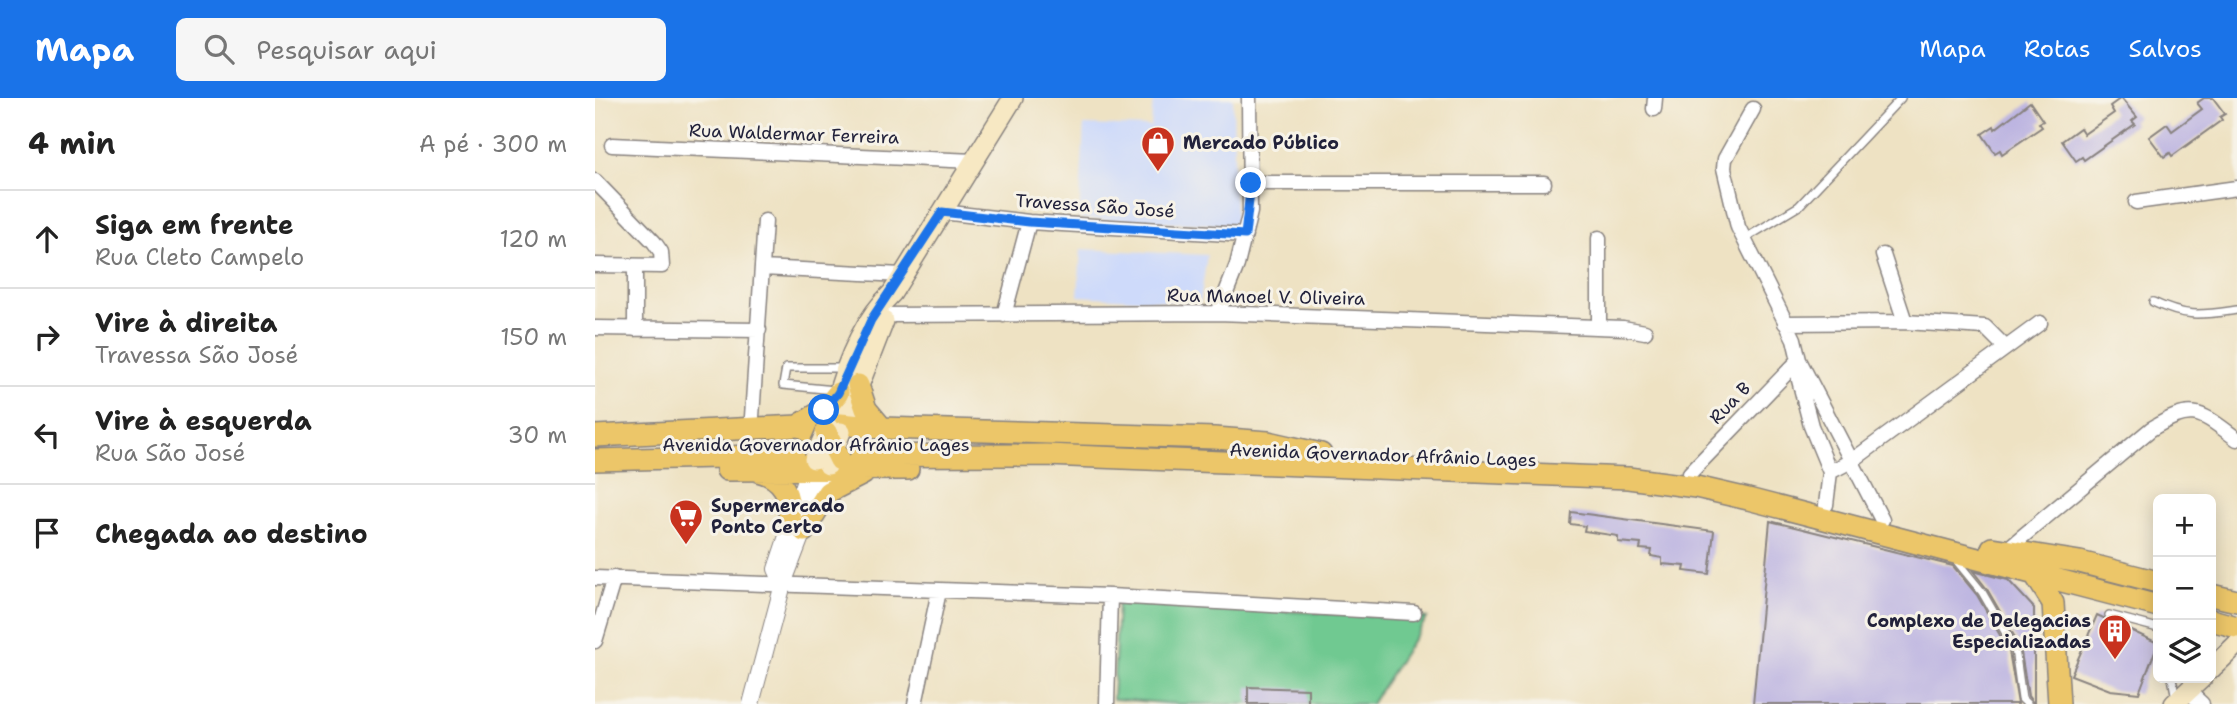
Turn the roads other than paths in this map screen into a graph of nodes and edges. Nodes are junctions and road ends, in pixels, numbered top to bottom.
1 (1013, 98) edge
2 (1249, 98) edge
3 (1901, 98) edge
4 (1753, 109) dead end
5 (612, 145) dead end
6 (974, 161) junction
7 (595, 181) edge
8 (1251, 183) junction
9 (1544, 183) dead end
10 (2237, 188) edge
11 (2136, 202) dead end
12 (942, 212) junction
13 (765, 221) dead end
14 (1029, 222) junction
15 (1245, 235) junction
16 (1599, 238) dead end
17 (1744, 239) junction
18 (1883, 255) dead end
19 (595, 265) edge
20 (635, 267) junction
21 (762, 268) junction
22 (902, 275) junction
23 (891, 293) junction
24 (2153, 302) dead end
25 (2237, 310) edge
26 (1218, 313) junction
27 (886, 315) junction
28 (1004, 316) junction
29 (1905, 322) junction
30 (1785, 323) junction
31 (2040, 323) dead end
32 (1598, 327) junction
33 (595, 328) edge
34 (635, 329) junction
35 (759, 330) junction
36 (1645, 332) dead end
37 (2005, 347) junction
38 (1800, 360) junction
39 (846, 384) junction
40 (752, 417) dead end
41 (882, 428) junction
42 (595, 436) edge
43 (2237, 439) edge
44 (595, 447) edge
45 (830, 449) junction
46 (595, 460) edge
47 (1853, 460) junction
48 (1318, 461) junction
49 (756, 471) junction
50 (1830, 472) junction
51 (1690, 473) junction
52 (595, 474) edge
53 (1826, 505) junction
54 (1882, 520) junction
55 (797, 527) junction
56 (1948, 550) junction
57 (2005, 551) junction
58 (2034, 573) junction
59 (2075, 577) junction
60 (595, 578) edge
61 (614, 578) junction
62 (2153, 581) edge
63 (783, 584) junction
64 (2153, 590) edge
65 (939, 591) junction
66 (1110, 596) junction
67 (2216, 596) edge
68 (2237, 601) edge
69 (2153, 604) edge
70 (2216, 605) edge
71 (2237, 610) edge
72 (1414, 613) dead end
73 (2109, 615) dead end
74 (2216, 621) edge
75 (2153, 627) edge
76 (2237, 627) edge
77 (595, 641) edge
78 (2233, 653) edge
79 (2216, 665) edge
80 (751, 704) edge
81 (915, 704) edge
82 (1107, 704) edge
83 (2027, 704) edge
84 (2059, 704) edge

1 - 6 main road
2 - 8 street
3 - 17 lane
4 - 17 street
5 - 6 street, Rua Waldermar Ferreira
6 - 12 main road
7 - 20 street
8 - 9 street
8 - 15 street
10 - 11 street
12 - 14 street, Travessa São José
12 - 22 main road
13 - 21 street
14 - 15 street, Travessa São José
14 - 28 street
15 - 26 street
16 - 32 street
17 - 30 street
18 - 29 street
19 - 20 street
20 - 34 street
21 - 22 street
21 - 35 street
22 - 23 main road
23 - 27 main road
23 - 39 main road
24 - 25 lane
26 - 28 street, Rua Manoel V. Oliveira
26 - 32 street, Rua Manoel V. Oliveira
27 - 28 street, Rua Manoel V. Oliveira
27 - 39 main road
29 - 30 street
29 - 37 street
30 - 38 street
31 - 37 street
32 - 36 street, Rua Manoel V. Oliveira
33 - 34 street
34 - 35 street
35 - 40 street
37 - 47 street
38 - 47 street
38 - 50 street
38 - 51 street, Rua B
39 - 39 lane
39 - 41 main road
39 - 45 main road
39 - 45 main road
41 - 45 main road
41 - 48 main road
42 - 45 main road
43 - 57 street
44 - 48 main road, Avenida Governador Afrânio Lages
45 - 48 main road
45 - 49 main road
45 - 55 street
45 - 55 main road
46 - 48 main road, Avenida Governador Afrânio Lages
47 - 50 street
47 - 54 street
48 - 51 main road, Avenida Governador Afrânio Lages
48 - 56 main road, Avenida Governador Afrânio Lages
49 - 52 main road
49 - 55 main road
50 - 53 street
51 - 53 main road, Avenida Governador Afrânio Lages
53 - 54 main road, Avenida Governador Afrânio Lages
54 - 57 main road, Avenida Governador Afrânio Lages
55 - 63 street
56 - 58 main road, Avenida Governador Afrânio Lages
56 - 83 lane
57 - 59 main road
57 - 62 main road, Avenida Governador Afrânio Lages
58 - 59 main road, Avenida Governador Afrânio Lages
58 - 84 main road
59 - 64 main road
59 - 69 main road
60 - 61 street
61 - 63 street
61 - 77 street
63 - 65 street
63 - 80 street
65 - 66 street
65 - 81 street
66 - 72 street
66 - 82 street
67 - 68 main road
70 - 71 main road
73 - 75 lane
74 - 76 main road
78 - 79 main road

